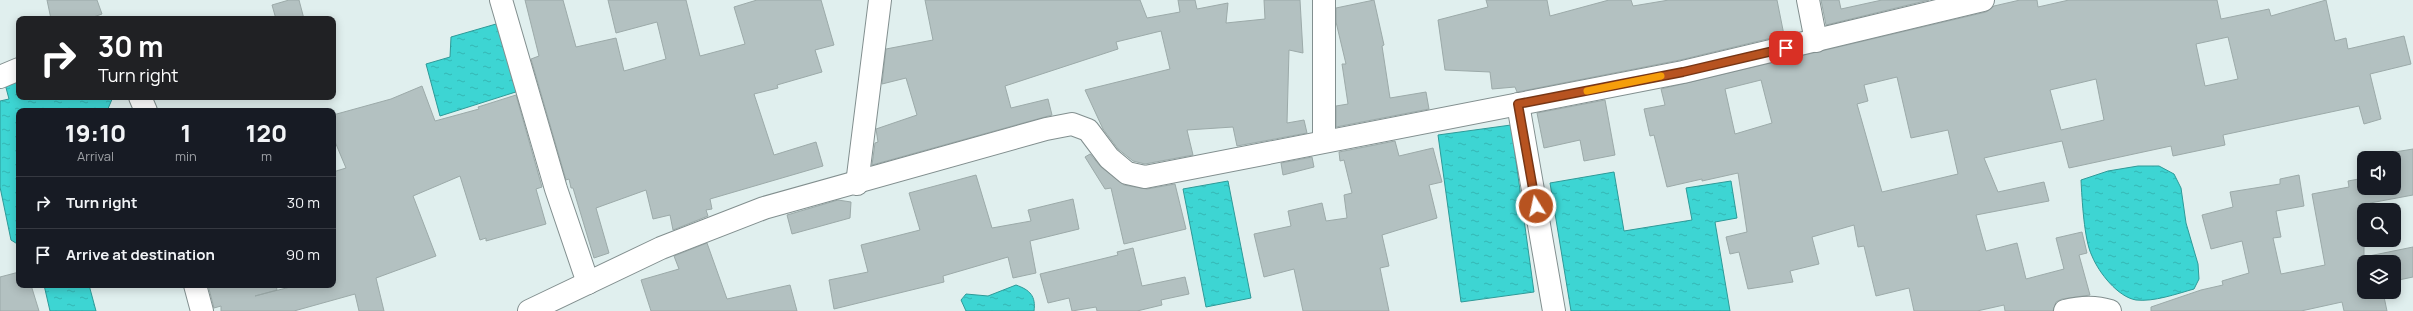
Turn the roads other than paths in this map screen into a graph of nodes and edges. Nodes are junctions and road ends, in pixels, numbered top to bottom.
1 (501, 0) edge
2 (880, 0) edge
3 (1324, 0) edge
4 (1808, 0) edge
5 (1983, 0) edge
6 (1816, 41) junction
7 (16, 70) edge
8 (0, 77) edge
9 (1518, 104) junction
10 (1324, 141) junction
11 (857, 184) junction
12 (588, 282) junction
13 (196, 288) edge
14 (202, 311) edge
15 (529, 311) edge
16 (1554, 311) edge
17 (2065, 311) edge
18 (2110, 311) edge

1 - 12 street
2 - 11 street
3 - 10 street
4 - 6 street
5 - 6 street
6 - 9 street
7 - 8 street
9 - 10 street
9 - 16 street
10 - 11 street
11 - 12 street
12 - 15 street
13 - 14 street
17 - 18 street

